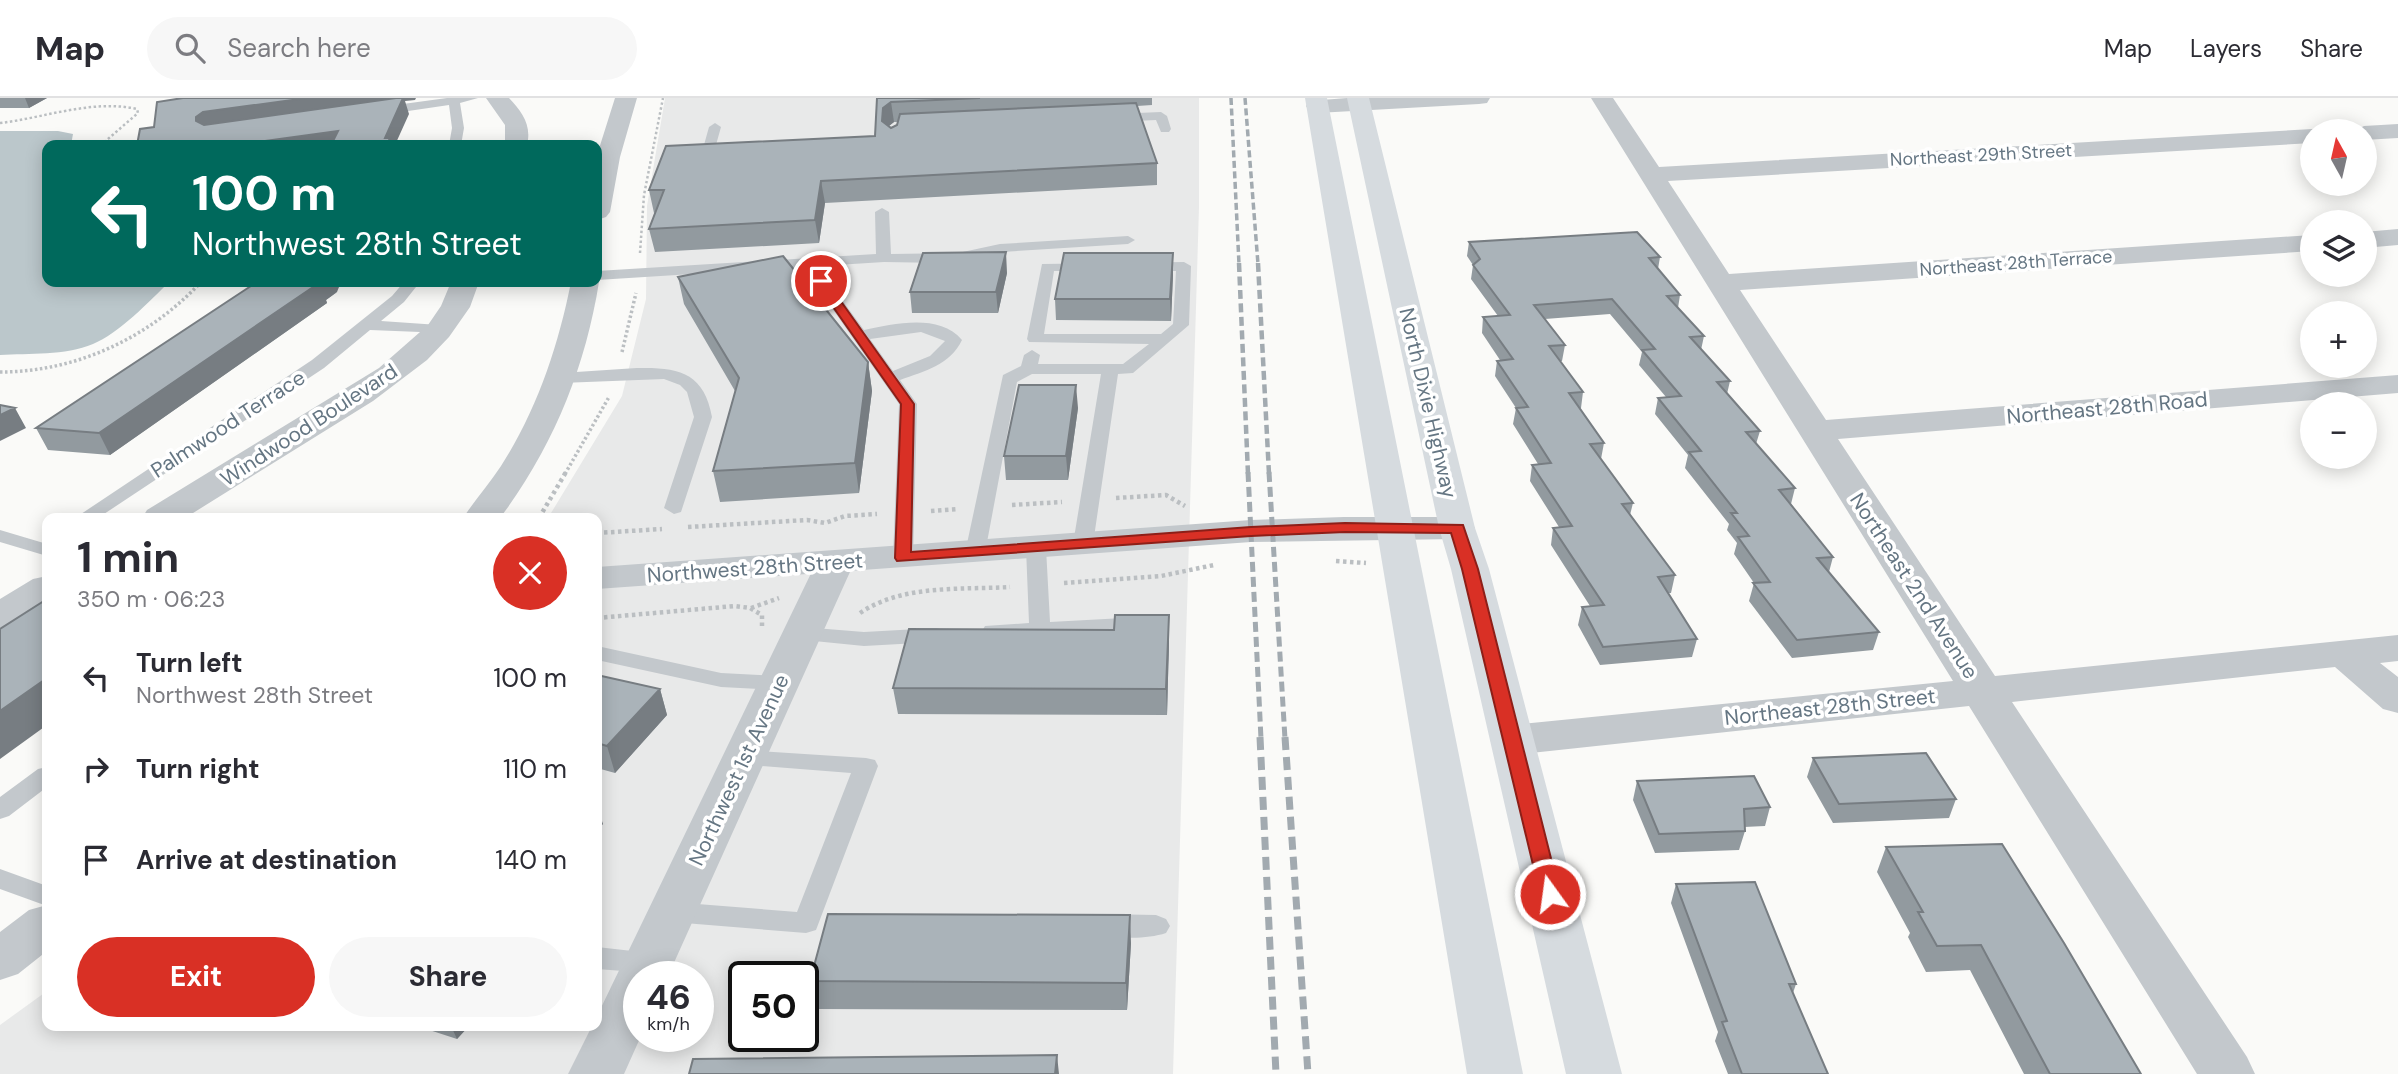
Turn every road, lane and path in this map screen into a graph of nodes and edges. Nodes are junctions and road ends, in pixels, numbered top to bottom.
1 (472, 98) edge
2 (497, 98) edge
3 (625, 98) edge
4 (663, 98) edge
5 (1479, 98) edge
6 (1602, 98) edge
7 (454, 101) junction
8 (1359, 101) edge
9 (1317, 102) edge
10 (373, 113) edge
11 (1094, 119) edge
12 (0, 123) edge
13 (715, 127) dead end
14 (1165, 129) dead end
15 (2398, 131) edge
16 (2377, 132) edge
17 (2300, 137) edge
18 (107, 140) edge
19 (457, 140) edge
20 (518, 140) edge
21 (708, 152) edge
22 (1651, 175) junction
23 (602, 187) edge
24 (882, 212) dead end
25 (2398, 237) edge
26 (2377, 239) edge
27 (1128, 240) dead end
28 (2300, 244) edge
29 (884, 258) junction
30 (639, 273) junction
31 (602, 276) edge
32 (821, 281) dead end
33 (1720, 283) junction
34 (197, 287) edge
35 (408, 287) edge
36 (463, 287) edge
37 (584, 287) edge
38 (368, 326) junction
39 (439, 330) junction
40 (859, 336) junction
41 (1164, 339) junction
42 (1035, 340) junction
43 (1029, 369) junction
44 (1110, 369) junction
45 (0, 372) edge
46 (615, 375) junction
47 (561, 378) junction
48 (889, 378) junction
49 (2398, 384) edge
50 (1816, 431) junction
51 (674, 508) dead end
52 (93, 513) edge
53 (168, 513) edge
54 (484, 513) edge
55 (542, 513) edge
56 (1396, 528) junction
57 (1457, 528) junction
58 (0, 536) edge
59 (1083, 544) junction
60 (42, 546) edge
61 (1036, 548) junction
62 (975, 552) junction
63 (903, 558) junction
64 (835, 563) junction
65 (602, 578) edge
66 (42, 590) edge
67 (750, 608) junction
68 (0, 616) edge
69 (791, 616) junction
70 (602, 618) edge
71 (1152, 623) edge
72 (1040, 629) junction
73 (759, 635) dead end
74 (2398, 648) edge
75 (2343, 653) junction
76 (602, 654) edge
77 (779, 683) junction
78 (1981, 691) junction
79 (2398, 699) edge
80 (1512, 740) junction
81 (744, 758) junction
82 (42, 779) edge
83 (0, 810) edge
84 (0, 879) edge
85 (42, 894) edge
86 (672, 912) junction
87 (806, 923) junction
88 (834, 923) edge
89 (1072, 925) edge
90 (1156, 926) dead end
91 (42, 928) edge
92 (0, 960) edge
93 (602, 960) edge
94 (649, 961) edge
95 (623, 967) edge
96 (623, 1017) edge
97 (596, 1074) edge
98 (1494, 1074) edge
99 (1594, 1074) edge
100 (2227, 1074) edge

1 - 7 lane
2 - 20 street
3 - 23 street
4 - 30 path
5 - 8 street
6 - 22 street, Northeast 2nd Avenue
7 - 10 lane
7 - 19 lane
8 - 9 street
8 - 57 main road, North Dixie Highway
9 - 56 main road
11 - 14 lane
12 - 18 path
13 - 21 lane
15 - 16 street
17 - 22 street, Northeast 29th Street
22 - 33 street, Northeast 2nd Avenue
24 - 29 lane
25 - 26 street
27 - 29 lane
28 - 33 street, Northeast 28th Terrace
29 - 30 lane
30 - 31 lane
30 - 46 path
32 - 40 lane
33 - 50 street, Northeast 2nd Avenue
34 - 45 path
35 - 38 lane, Palmwood Terrace
36 - 39 street, Windwood Boulevard
37 - 47 street
38 - 39 lane
38 - 52 lane, Palmwood Terrace
39 - 53 street, Windwood Boulevard
40 - 48 lane
40 - 48 lane
41 - 42 lane
41 - 42 lane
41 - 44 lane
42 - 43 lane
43 - 44 lane
43 - 62 lane
44 - 59 lane
46 - 47 lane
46 - 51 lane
46 - 55 path
47 - 54 street
48 - 63 lane
49 - 50 street, Northeast 28th Road
50 - 78 street, Northeast 2nd Avenue
56 - 57 street, Northwest 28th Street
56 - 59 street, Northwest 28th Street
56 - 98 main road
57 - 80 main road, North Dixie Highway
58 - 60 lane
59 - 61 street, Northwest 28th Street
61 - 62 street, Northwest 28th Street
61 - 72 lane
62 - 63 street, Northwest 28th Street
63 - 64 street, Northwest 28th Street
64 - 65 street, Northwest 28th Street
64 - 69 street, Northwest 1st Avenue
66 - 68 street
67 - 69 path
67 - 70 path
67 - 73 path
69 - 72 lane
69 - 77 street, Northwest 1st Avenue
71 - 72 lane
74 - 75 street, Northeast 28th Street
75 - 78 street, Northeast 28th Street
75 - 79 street
76 - 77 lane
77 - 81 street, Northwest 1st Avenue
78 - 80 street, Northeast 28th Street
78 - 100 street, Northeast 2nd Avenue
80 - 99 main road, North Dixie Highway
81 - 86 street, Northwest 1st Avenue
81 - 87 lane
82 - 83 lane
84 - 85 lane
86 - 87 lane
86 - 94 street, Northwest 1st Avenue
87 - 88 lane
89 - 90 lane
91 - 92 street
93 - 95 lane
96 - 97 street, Northwest 1st Avenue

